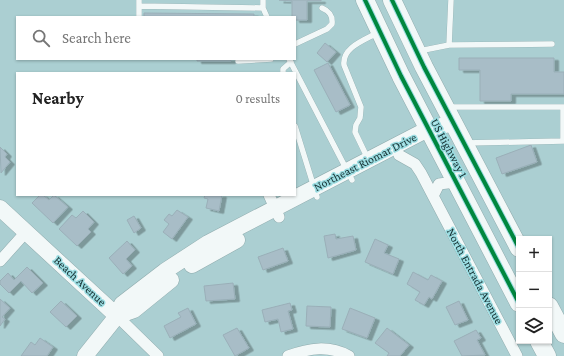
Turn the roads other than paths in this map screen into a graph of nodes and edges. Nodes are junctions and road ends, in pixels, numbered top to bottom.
1 (263, 0) edge
2 (365, 0) edge
3 (392, 0) edge
4 (451, 0) edge
5 (139, 3) edge
6 (263, 8) junction
7 (322, 8) dead end
8 (139, 16) edge
9 (267, 16) edge
10 (379, 32) junction
11 (296, 44) edge
12 (552, 44) dead end
13 (449, 45) junction
14 (417, 51) junction
15 (254, 60) edge
16 (238, 61) dead end
17 (290, 61) edge
18 (283, 72) edge
19 (296, 72) edge
20 (296, 73) edge
21 (450, 115) junction
22 (296, 129) edge
23 (430, 134) junction
24 (464, 143) junction
25 (399, 155) junction
26 (368, 159) junction
27 (349, 175) junction
28 (456, 182) junction
29 (315, 193) junction
30 (433, 196) junction
31 (275, 207) edge
32 (0, 208) edge
33 (26, 232) junction
34 (516, 242) edge
35 (0, 261) edge
36 (516, 297) edge
37 (550, 308) edge
38 (117, 316) junction
39 (564, 334) edge
40 (541, 344) edge
41 (86, 356) edge
42 (158, 356) edge
43 (288, 356) edge
44 (349, 356) edge
45 (517, 356) edge
46 (547, 356) edge

1 - 6 lane
2 - 10 main road, US Highway 1
3 - 14 main road, US Highway 1
4 - 13 lane
5 - 6 lane
5 - 8 lane
6 - 9 lane
7 - 11 lane
10 - 23 main road, US Highway 1
10 - 26 lane
12 - 13 lane
13 - 14 lane
14 - 21 main road, US Highway 1
15 - 16 lane
17 - 18 lane
17 - 19 lane
20 - 27 lane
21 - 23 street, Northeast Riomar Drive
21 - 24 main road, US Highway 1
21 - 24 lane
22 - 29 lane
23 - 25 street, Northeast Riomar Drive
23 - 26 street, Northeast Riomar Drive
23 - 28 main road, US Highway 1
24 - 34 main road, US Highway 1
25 - 27 street, Northeast Riomar Drive
25 - 30 street, North Entrada Avenue
26 - 27 street, Northeast Riomar Drive
27 - 29 street, Northeast Riomar Drive
28 - 30 street
28 - 36 main road, US Highway 1
29 - 31 street, Northeast Riomar Drive
30 - 45 street, North Entrada Avenue
31 - 38 street, Northeast Riomar Drive
32 - 33 street, Beach Avenue
33 - 35 street
33 - 38 street, Beach Avenue
37 - 39 main road
38 - 41 street, Northeast Riomar Drive
38 - 42 street, Beach Avenue
40 - 46 main road
43 - 44 street

